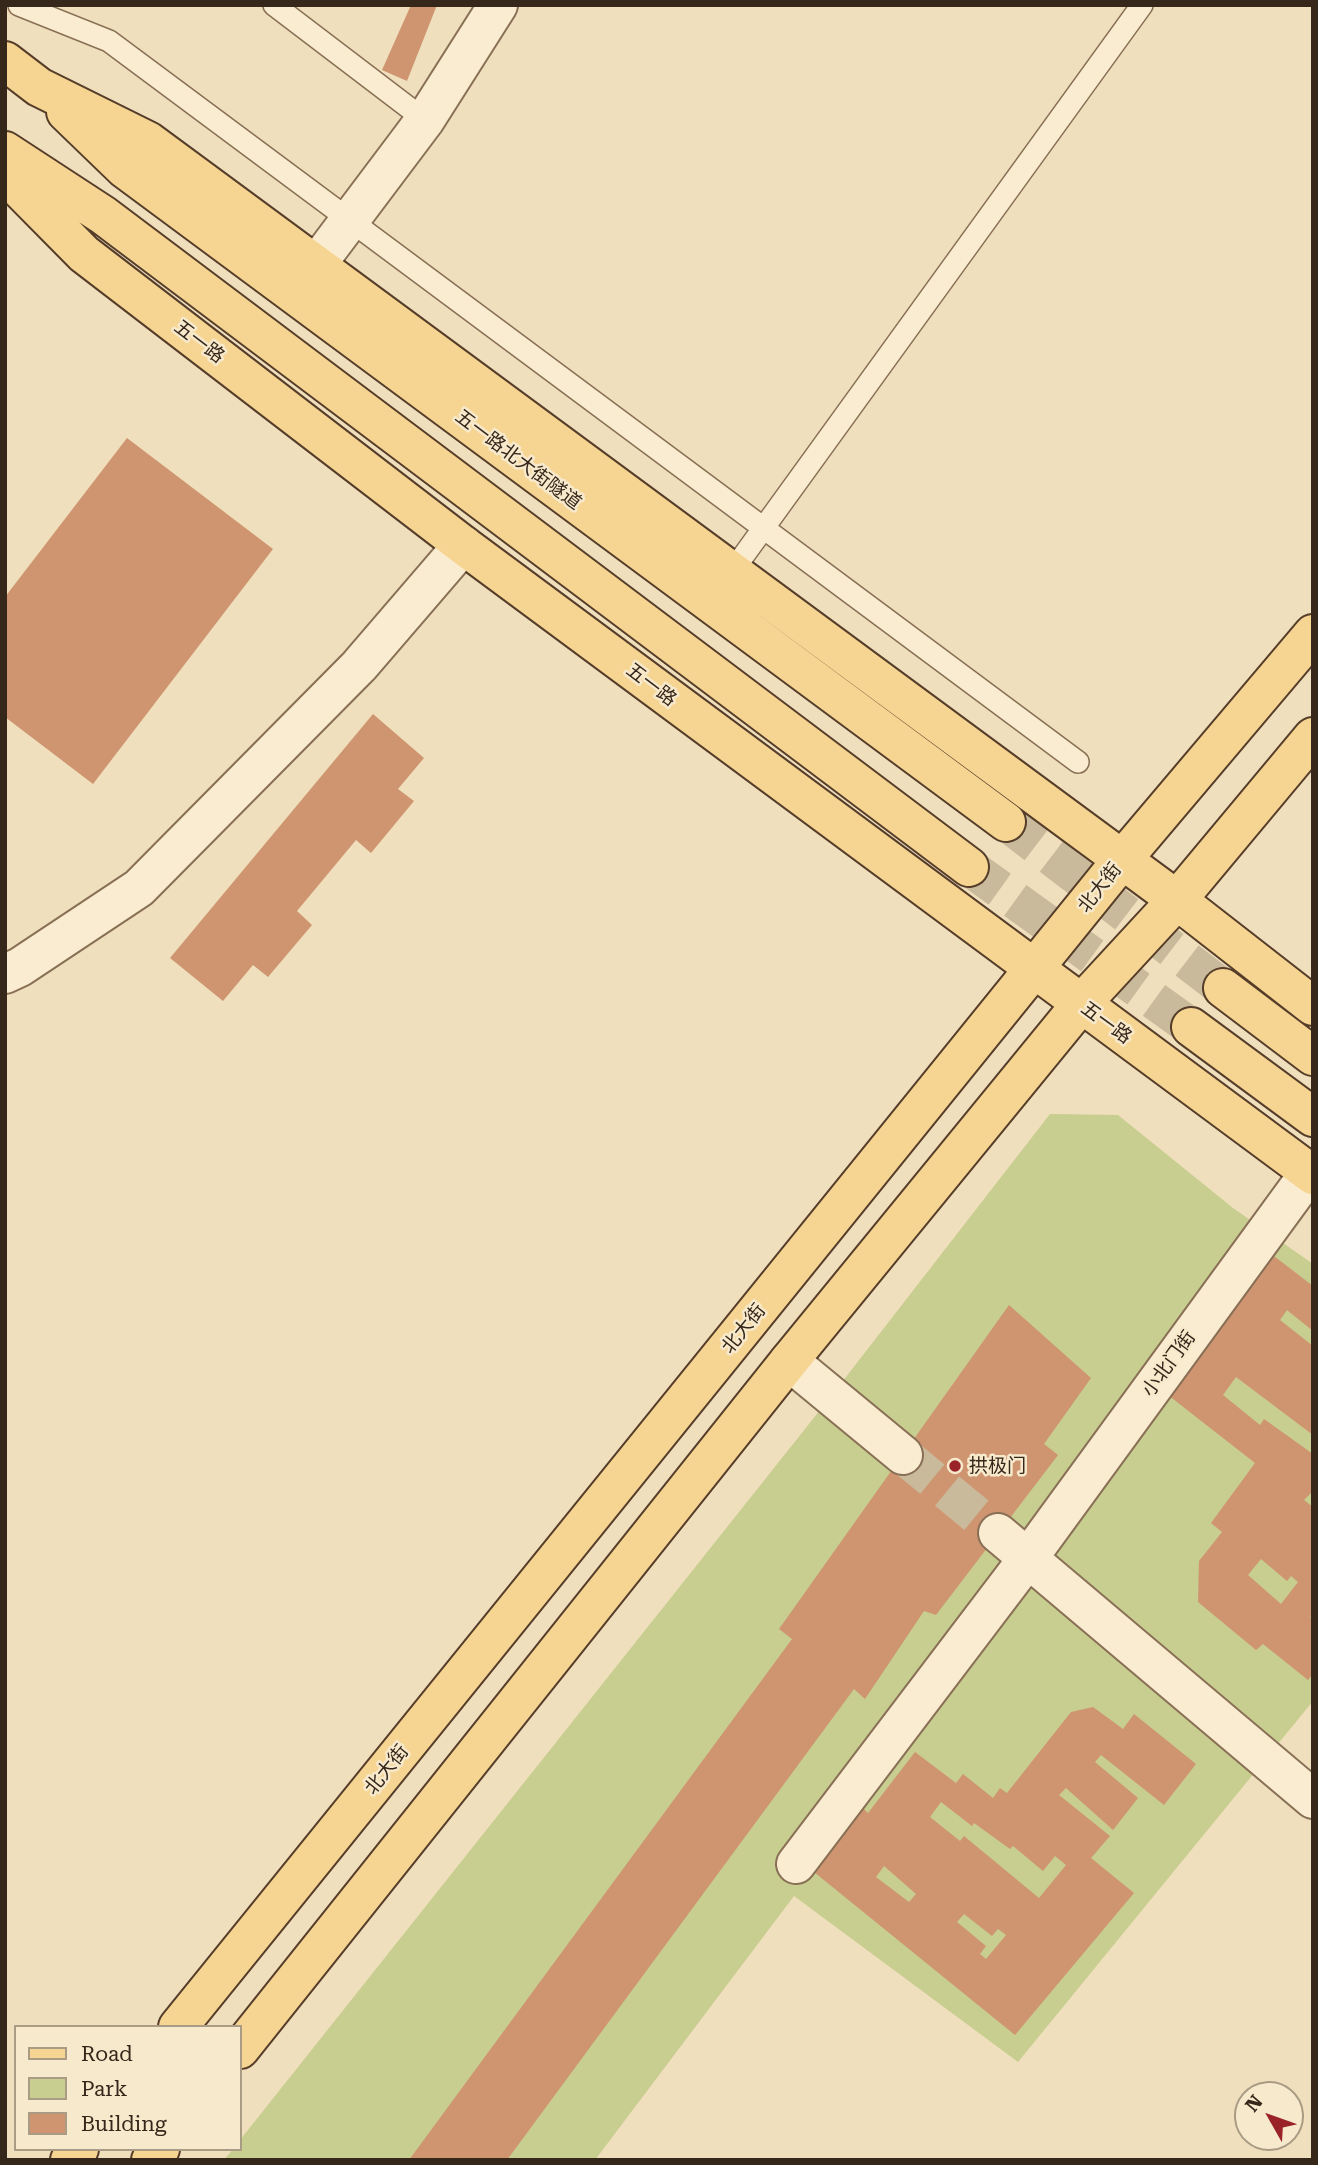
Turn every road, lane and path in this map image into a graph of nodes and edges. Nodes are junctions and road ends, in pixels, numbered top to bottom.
1 (19, 5) edge
2 (274, 5) edge
3 (498, 5) edge
4 (1142, 5) edge
5 (5, 61) edge
6 (39, 87) junction
7 (425, 120) junction
8 (5, 151) edge
9 (5, 174) edge
10 (350, 220) junction
11 (316, 265) junction
12 (764, 528) junction
13 (463, 545) junction
14 (731, 573) junction
15 (1313, 634) edge
16 (1313, 737) edge
17 (1078, 762) dead end
18 (1006, 822) tunnel mouth
19 (1121, 861) junction
20 (969, 867) tunnel mouth
21 (1177, 900) junction
22 (1034, 971) junction
23 (5, 974) edge
24 (1223, 988) tunnel mouth
25 (1082, 1004) junction
26 (1313, 1006) edge
27 (1191, 1027) tunnel mouth
28 (1313, 1056) edge
29 (1313, 1117) edge
30 (1311, 1173) edge
31 (789, 1362) junction
32 (902, 1455) tunnel mouth
33 (998, 1534) tunnel mouth
34 (1029, 1557) junction
35 (1313, 1799) edge
36 (796, 1864) dead end
37 (180, 2025) edge
38 (242, 2046) edge

1 - 10 lane
2 - 7 lane
3 - 7 street
4 - 12 lane
5 - 6 main road
6 - 11 main road
6 - 18 main road, 五一路北大街隧道
7 - 10 street
8 - 20 main road
9 - 13 main road, 五一路
10 - 11 street
10 - 12 lane
11 - 14 main road
12 - 14 lane
12 - 17 lane
13 - 22 main road, 五一路
13 - 23 street
14 - 19 main road
15 - 19 main road, 北大街
16 - 21 main road
19 - 21 main road
19 - 22 main road, 北大街
21 - 25 main road
21 - 26 main road
22 - 25 main road, 五一路
22 - 37 main road, 北大街
24 - 28 main road
25 - 30 main road, 五一路
25 - 31 main road
27 - 29 main road
30 - 34 street, 小北门街
31 - 32 street
31 - 38 main road
33 - 34 street
34 - 35 street
34 - 36 street, 小北门街

